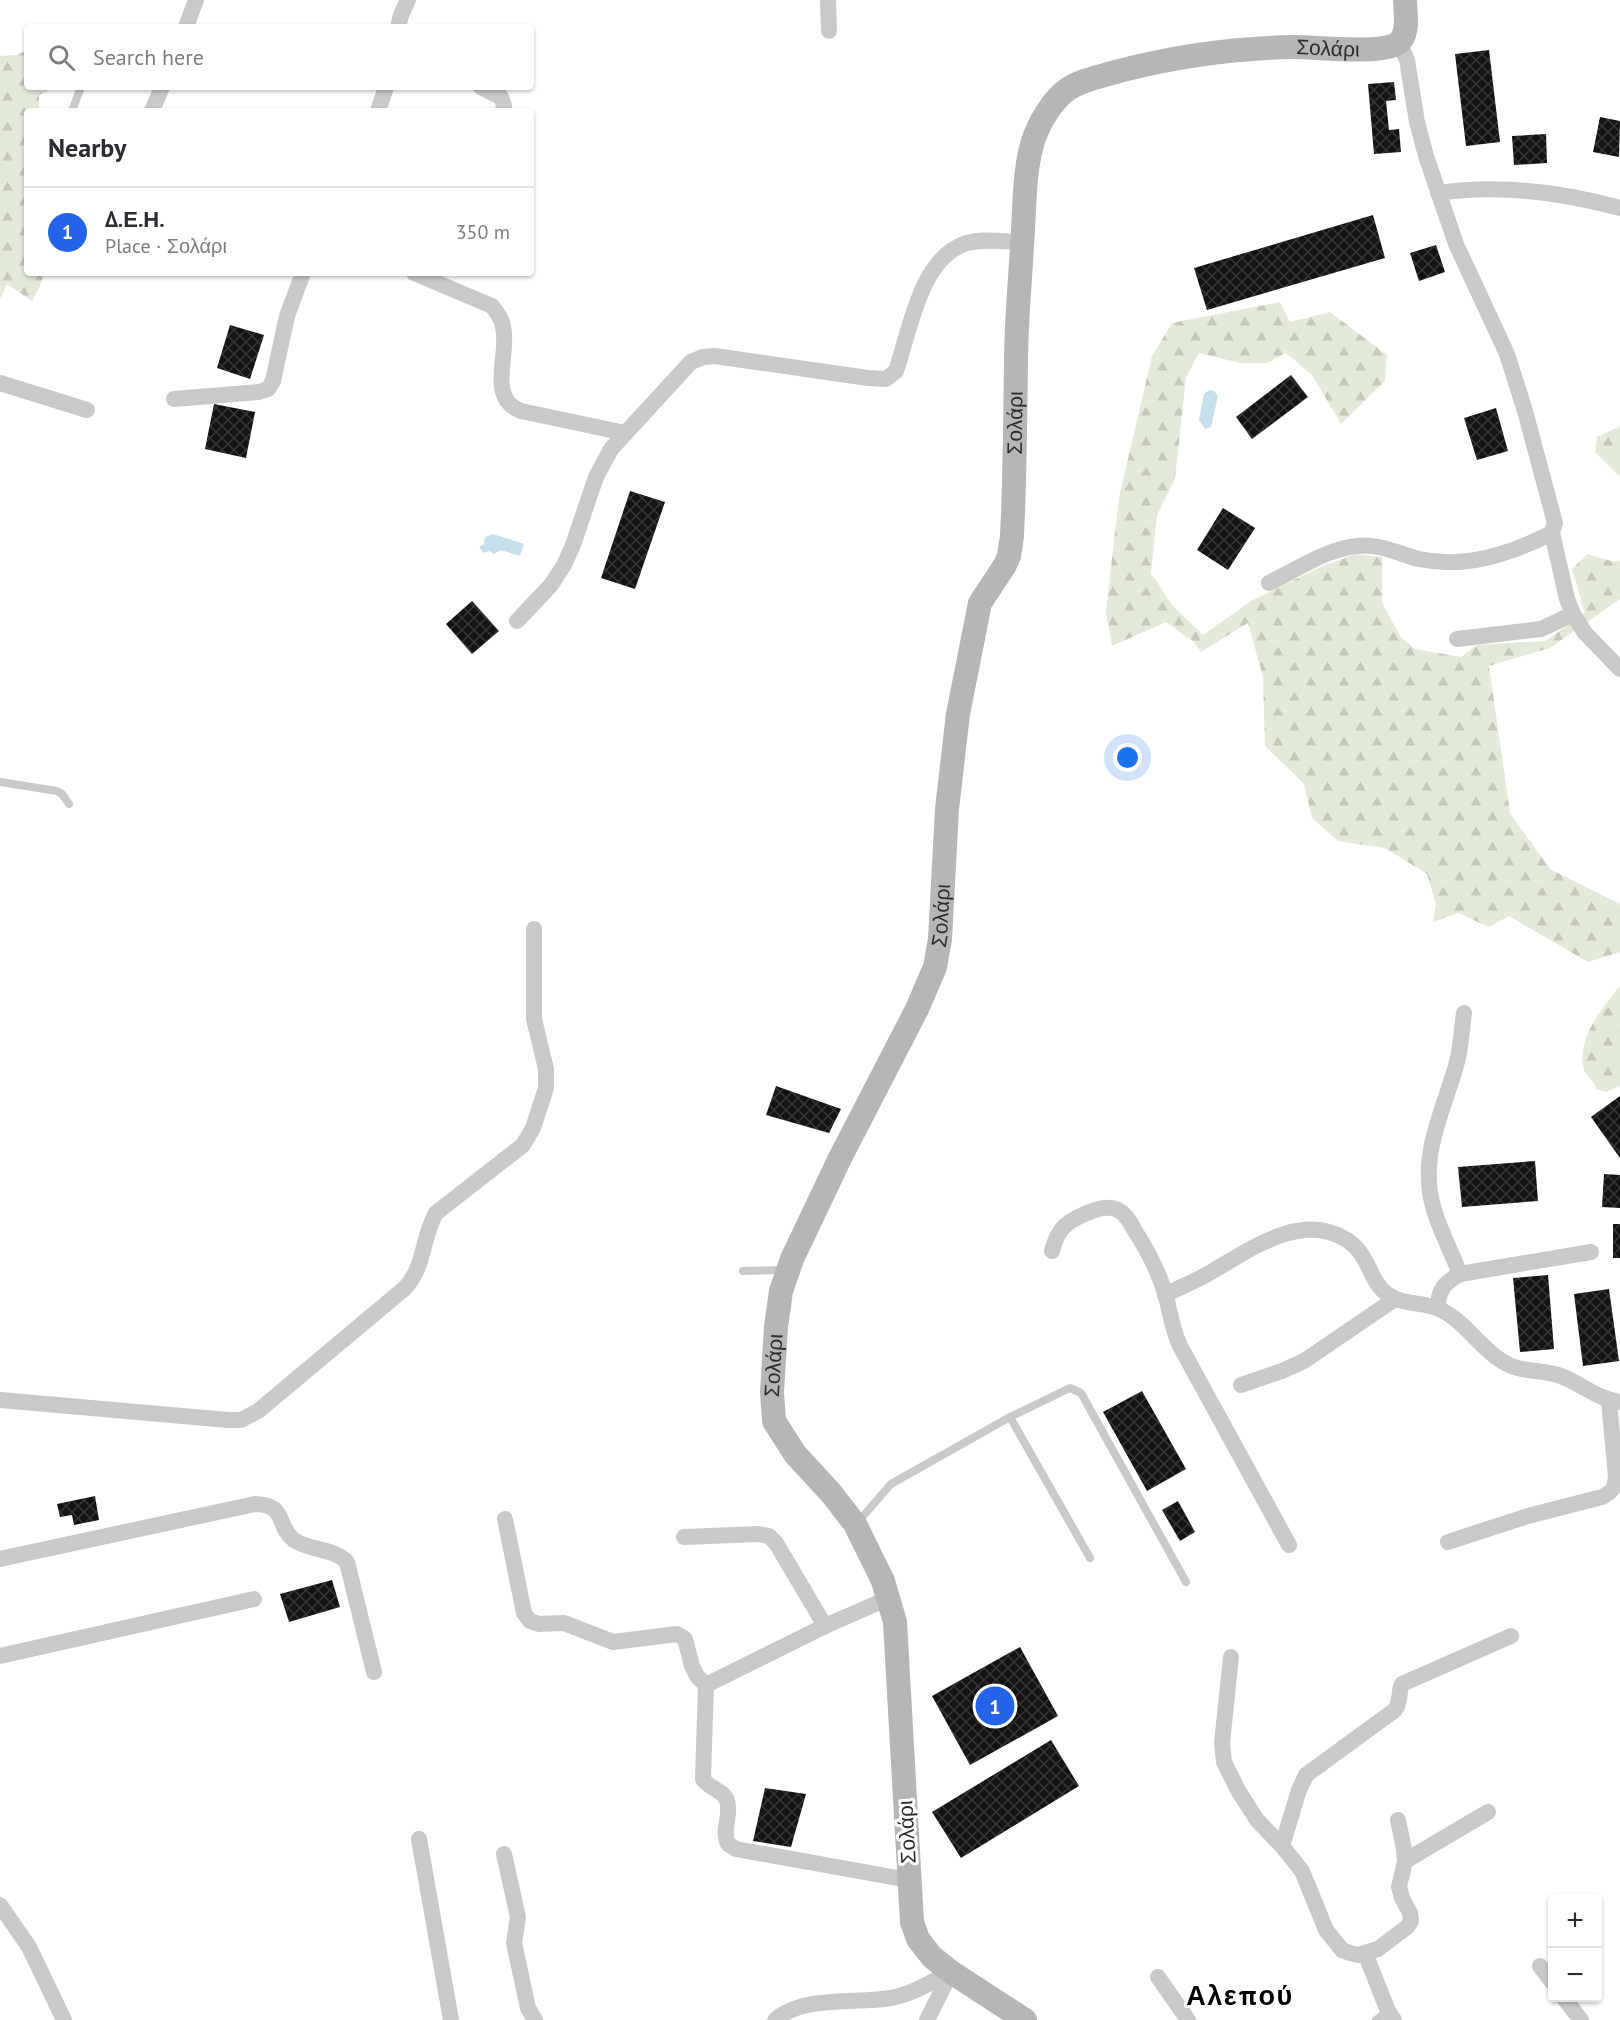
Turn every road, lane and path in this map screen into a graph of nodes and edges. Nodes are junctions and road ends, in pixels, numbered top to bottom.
1 (196, 0) edge
2 (408, 0) edge
3 (828, 0) edge
4 (1405, 0) edge
5 (187, 24) edge
6 (399, 24) edge
7 (829, 31) dead end
8 (1399, 42) junction
9 (80, 90) edge
10 (161, 90) edge
11 (385, 90) edge
12 (487, 90) edge
13 (73, 108) edge
14 (153, 108) edge
15 (379, 108) edge
16 (503, 108) edge
17 (1438, 194) junction
18 (1620, 207) edge
19 (1022, 242) junction
20 (302, 276) edge
21 (421, 276) edge
22 (0, 383) edge
23 (174, 399) dead end
24 (87, 410) dead end
25 (625, 433) junction
26 (1551, 533) junction
27 (1269, 583) dead end
28 (1573, 614) junction
29 (517, 621) dead end
30 (1457, 639) dead end
31 (1620, 669) edge
32 (0, 782) edge
33 (69, 804) dead end
34 (534, 929) dead end
35 (1464, 1013) dead end
36 (1052, 1251) dead end
37 (1591, 1252) dead end
38 (743, 1270) dead end
39 (787, 1270) junction
40 (1460, 1274) junction
41 (1165, 1295) junction
42 (1395, 1299) junction
43 (1438, 1308) junction
44 (1240, 1385) dead end
45 (0, 1400) edge
46 (1615, 1402) edge
47 (1010, 1417) junction
48 (505, 1519) dead end
49 (855, 1524) junction
50 (684, 1537) dead end
51 (1448, 1542) dead end
52 (1289, 1545) dead end
53 (1090, 1558) dead end
54 (0, 1559) edge
55 (1186, 1582) dead end
56 (889, 1598) junction
57 (254, 1599) dead end
58 (825, 1626) junction
59 (1510, 1636) dead end
60 (0, 1656) edge
61 (1231, 1657) dead end
62 (374, 1672) dead end
63 (706, 1685) junction
64 (1488, 1812) dead end
65 (1398, 1820) dead end
66 (419, 1839) dead end
67 (1282, 1846) junction
68 (504, 1854) dead end
69 (1405, 1861) junction
70 (909, 1880) junction
71 (0, 1905) edge
72 (1365, 1953) junction
73 (1540, 1966) dead end
74 (951, 1972) junction
75 (1158, 1977) dead end
76 (1548, 1977) edge
77 (1567, 2002) edge
78 (1386, 2017) edge
79 (64, 2020) edge
80 (451, 2020) edge
81 (535, 2020) edge
82 (775, 2020) edge
83 (927, 2020) edge
84 (1025, 2020) edge
85 (1188, 2020) edge
86 (1581, 2020) edge

1 - 5 street
2 - 6 street
3 - 7 street
4 - 8 street
8 - 17 street
8 - 19 street, Σολάρι
9 - 13 lane
10 - 14 street
11 - 15 street
12 - 16 street
17 - 18 street
17 - 26 street
19 - 25 street
19 - 39 street, Σολάρι
20 - 23 street
21 - 25 street
22 - 24 street
25 - 29 street
26 - 27 street
26 - 28 street
28 - 30 street
28 - 31 street
32 - 33 lane
34 - 45 street
35 - 40 street
36 - 41 street
37 - 40 street
38 - 39 lane
39 - 49 street, Σολάρι
40 - 43 street
41 - 42 street
41 - 52 street
42 - 43 street
42 - 44 street
43 - 46 street
46 - 51 street
47 - 49 lane
47 - 53 lane
47 - 55 lane
48 - 63 street
49 - 56 street, Σολάρι
50 - 58 street
54 - 62 street
56 - 58 street
56 - 70 street, Σολάρι
57 - 60 street
58 - 63 street
59 - 67 street
61 - 67 street
63 - 70 street
64 - 69 street
65 - 69 street
66 - 80 street
67 - 72 street
68 - 81 street
69 - 72 street
70 - 74 street, Σολάρι
71 - 79 street
72 - 78 street
73 - 76 street
74 - 82 street
74 - 83 street
74 - 84 street, Σολάρι
75 - 85 street
77 - 86 street

